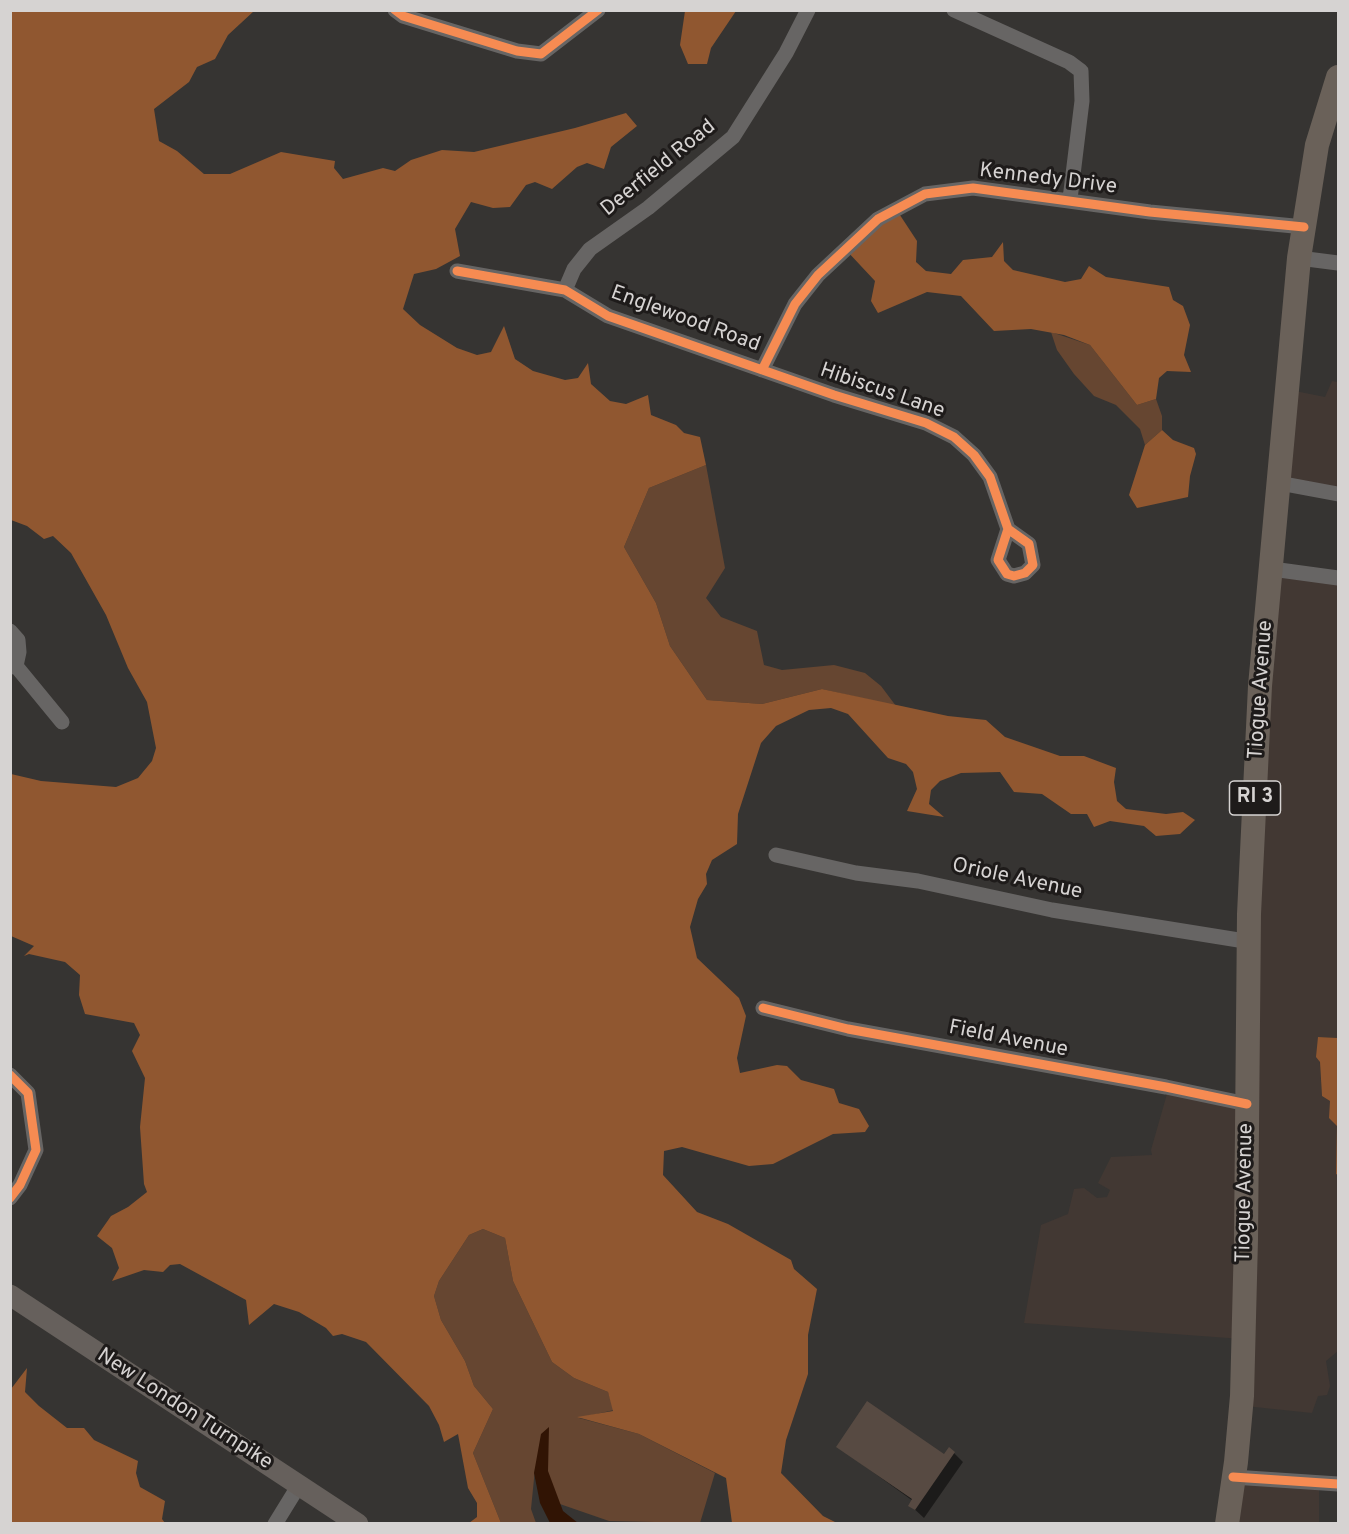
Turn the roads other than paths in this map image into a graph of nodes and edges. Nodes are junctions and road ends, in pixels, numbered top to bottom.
1 (395, 10) edge
2 (598, 10) edge
3 (808, 10) edge
4 (954, 10) edge
5 (1338, 77) edge
6 (1070, 199) junction
7 (1304, 227) junction
8 (1299, 258) junction
9 (1338, 263) edge
10 (457, 271) dead end
11 (565, 290) junction
12 (762, 370) junction
13 (1280, 483) junction
14 (1338, 494) edge
15 (1008, 529) dead end
16 (1272, 570) junction
17 (1338, 578) edge
18 (10, 631) edge
19 (14, 666) edge
20 (62, 722) dead end
21 (776, 855) dead end
22 (1251, 942) junction
23 (763, 1008) dead end
24 (10, 1075) edge
25 (1247, 1104) junction
26 (10, 1198) edge
27 (10, 1295) edge
28 (1233, 1477) junction
29 (1338, 1484) edge
30 (299, 1485) junction
31 (275, 1524) edge
32 (358, 1524) edge
33 (1227, 1524) edge

1 - 2 street
3 - 11 street, Deerfield Road
4 - 6 street
5 - 7 main road, Tiogue Avenue / RI 3
6 - 7 street, Kennedy Drive
6 - 12 street, Kennedy Drive
7 - 8 main road, Tiogue Avenue / RI 3
8 - 9 street
8 - 13 main road, Tiogue Avenue / RI 3
10 - 11 street, Englewood Road
11 - 12 street, Englewood Road
12 - 15 street, Hibiscus Lane
13 - 14 street
13 - 16 main road, Tiogue Avenue / RI 3
16 - 17 street
16 - 22 main road, Tiogue Avenue / RI 3
18 - 19 street
19 - 20 street
21 - 22 street, Oriole Avenue
22 - 25 main road, Tiogue Avenue / RI 3
23 - 25 street, Field Avenue
24 - 26 street
25 - 28 main road, Tiogue Avenue / RI 3
27 - 30 main road, New London Turnpike
28 - 29 street
28 - 33 main road, Tiogue Avenue / RI 3
30 - 31 street
30 - 32 main road, New London Turnpike

